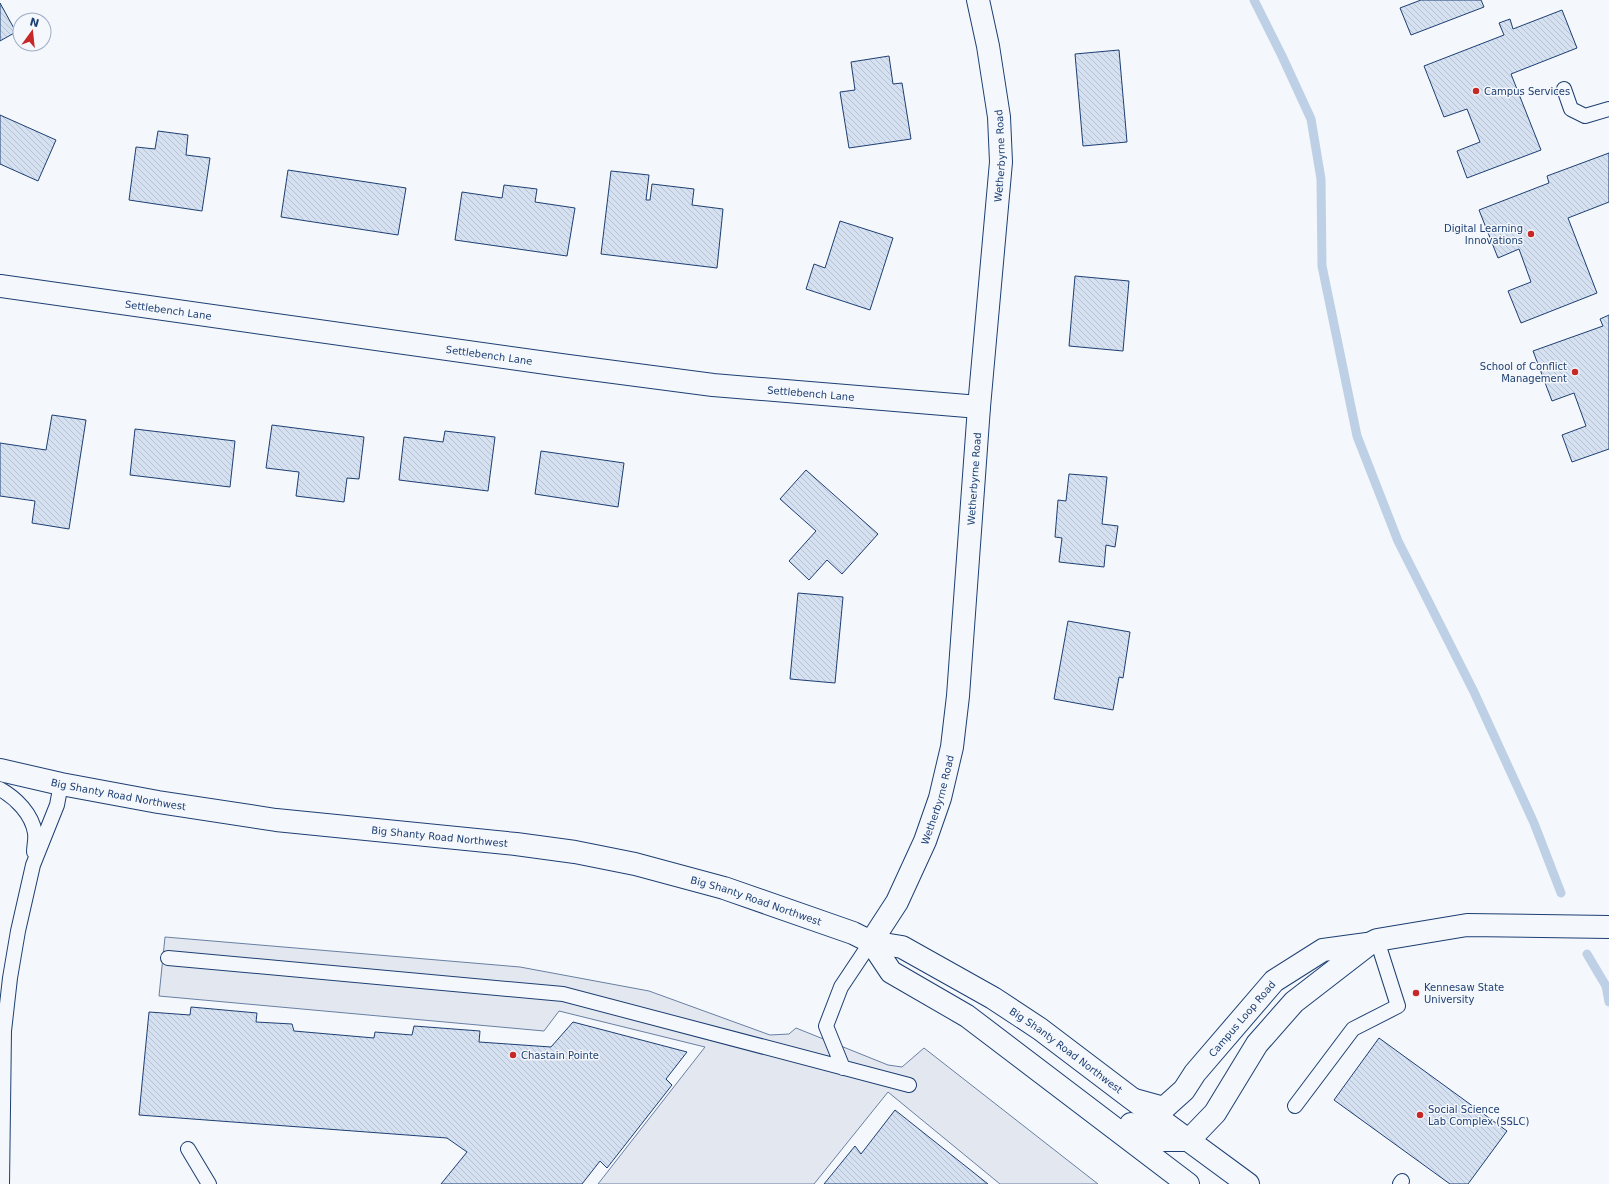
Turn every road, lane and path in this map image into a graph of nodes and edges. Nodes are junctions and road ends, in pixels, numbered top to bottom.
1 (978, 0) edge
2 (1564, 89) dead end
3 (1609, 109) edge
4 (0, 286) edge
5 (979, 407) junction
6 (0, 770) edge
7 (61, 784) junction
8 (0, 789) edge
9 (33, 865) junction
10 (1609, 927) edge
11 (871, 942) junction
12 (1373, 942) junction
13 (168, 958) dead end
14 (1000, 1042) junction
15 (843, 1068) junction
16 (909, 1085) dead end
17 (1131, 1098) junction
18 (1295, 1106) dead end
19 (1189, 1140) junction
20 (188, 1149) dead end
21 (2, 1184) edge
22 (209, 1184) edge
23 (1188, 1184) edge
24 (1248, 1184) edge

1 - 5 street, Wetherbyrne Road
2 - 3 lane
4 - 5 street, Settlebench Lane
5 - 11 street, Wetherbyrne Road
6 - 7 street, Big Shanty Road Northwest
7 - 9 lane
7 - 11 street, Big Shanty Road Northwest
8 - 9 lane
9 - 21 lane
10 - 12 street, Campus Loop Road
11 - 14 street, Big Shanty Road Northwest
11 - 15 lane
11 - 17 street, Big Shanty Road Northwest
12 - 17 street, Campus Loop Road
12 - 18 lane
12 - 19 street, Campus Loop Road
13 - 15 lane
14 - 19 street
14 - 23 street, Big Shanty Road Northwest
15 - 16 lane
17 - 19 street, Big Shanty Road Northwest
19 - 24 street, Big Shanty Road Northwest
20 - 22 lane

